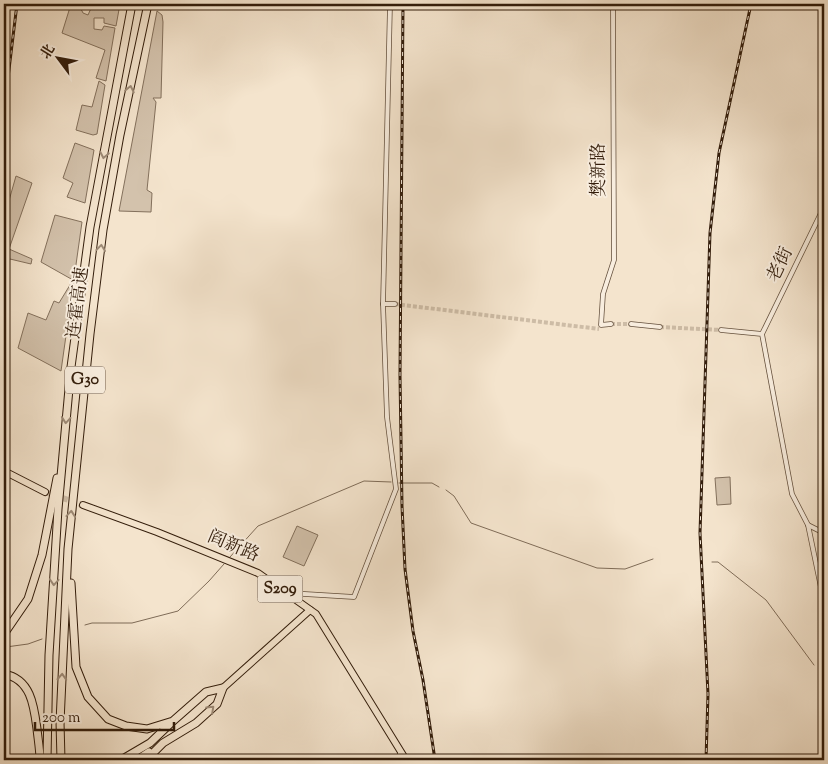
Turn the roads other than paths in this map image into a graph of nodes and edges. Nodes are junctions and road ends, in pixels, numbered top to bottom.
1 (132, 4) edge
2 (148, 4) edge
3 (390, 4) edge
4 (613, 4) edge
5 (823, 211) edge
6 (383, 304) junction
7 (395, 304) tunnel mouth
8 (601, 324) junction
9 (611, 324) tunnel mouth
10 (631, 324) tunnel mouth
11 (660, 327) tunnel mouth
12 (598, 330) dead end
13 (721, 330) tunnel mouth
14 (762, 334) junction
15 (64, 444) junction
16 (4, 471) edge
17 (45, 492) tunnel mouth
18 (83, 505) tunnel mouth
19 (808, 525) junction
20 (824, 533) edge
21 (68, 549) junction
22 (286, 592) junction
23 (824, 602) edge
24 (310, 610) junction
25 (4, 634) edge
26 (4, 674) edge
27 (223, 688) junction
28 (173, 721) junction
29 (163, 743) junction
30 (401, 752) junction
31 (44, 759) edge
32 (61, 760) edge
33 (121, 760) edge
34 (137, 760) edge
35 (146, 760) edge
36 (397, 760) edge
37 (406, 760) edge

1 -> 15 highway, 连霍高速 / G30
21 -> 2 highway, 连霍高速 / G30
3 - 6 street
4 - 8 street, 樊新路
5 - 14 street, 老街
6 - 7 street
6 - 22 street
8 - 9 street
8 - 12 street
10 - 11 street
13 - 14 street
14 - 19 street
15 - 25 highway
15 -> 31 highway, 连霍高速 / G30
16 - 17 main road
18 - 22 main road, 阎新路 / S209
19 - 20 street
19 - 23 street
21 - 28 highway
32 -> 21 highway, 连霍高速 / G30
22 - 24 main road, 阎新路 / S209
24 - 27 main road
24 - 30 main road, 阎新路 / S209
26 - 31 highway
27 - 28 highway
29 -> 27 highway
28 - 33 highway
29 - 34 highway
29 - 35 highway
30 - 36 street
30 - 37 main road, 阎新路 / S209

